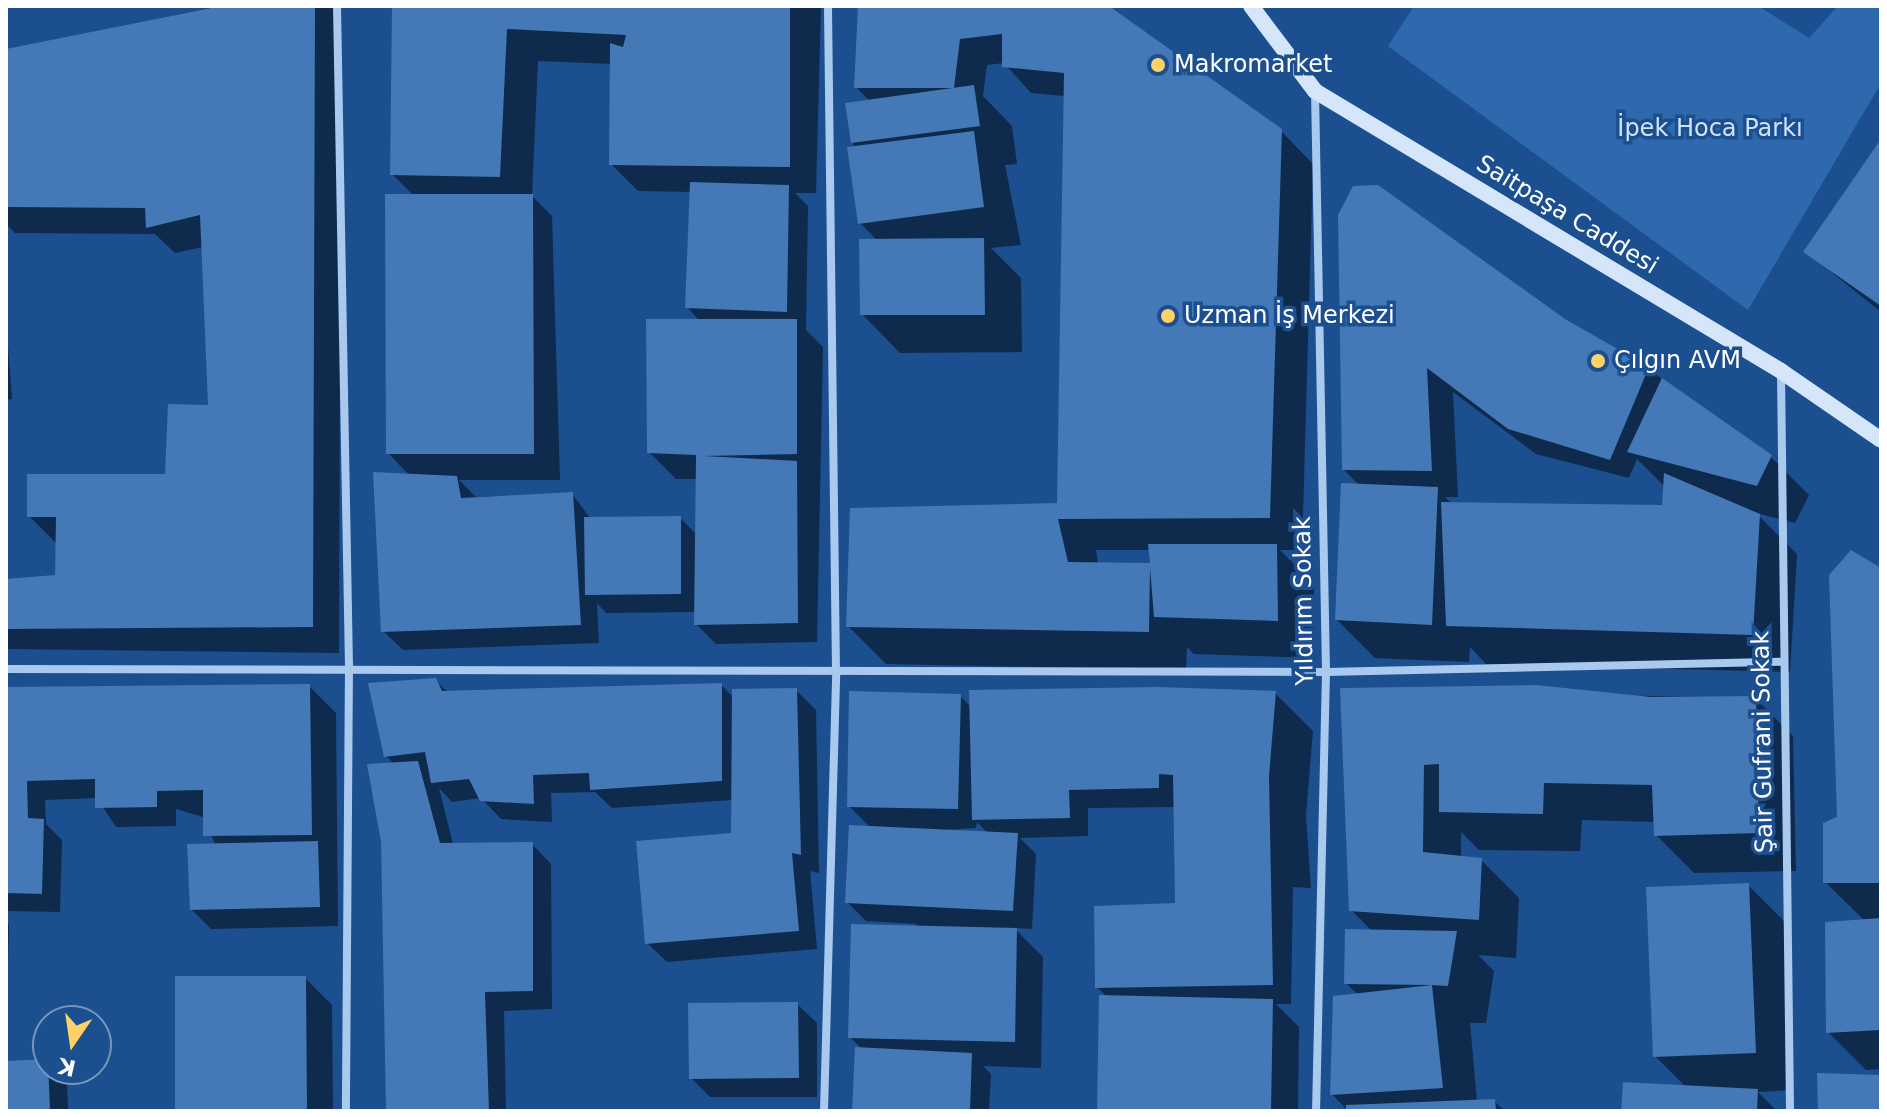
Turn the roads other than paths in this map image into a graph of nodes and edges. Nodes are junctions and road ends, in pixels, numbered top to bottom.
1 (337, 6) edge
2 (828, 6) edge
3 (1251, 6) edge
4 (1315, 91) junction
5 (1781, 371) junction
6 (1881, 440) edge
7 (1780, 662) junction
8 (349, 665) junction
9 (6, 669) edge
10 (836, 672) junction
11 (1326, 672) junction
12 (346, 1111) edge
13 (824, 1111) edge
14 (1316, 1111) edge
15 (1790, 1111) edge

1 - 8 street
2 - 10 street
3 - 4 main road, Saitpaşa Caddesi
4 - 5 main road, Saitpaşa Caddesi
4 - 11 street, Yıldırım Sokak
5 - 6 main road, Saitpaşa Caddesi
5 - 7 street, Şair Gufrani Sokak
7 - 11 street
7 - 15 street, Şair Gufrani Sokak
8 - 9 street
8 - 10 street
8 - 12 street
10 - 11 street
10 - 13 street
11 - 14 street, Yıldırım Sokak

